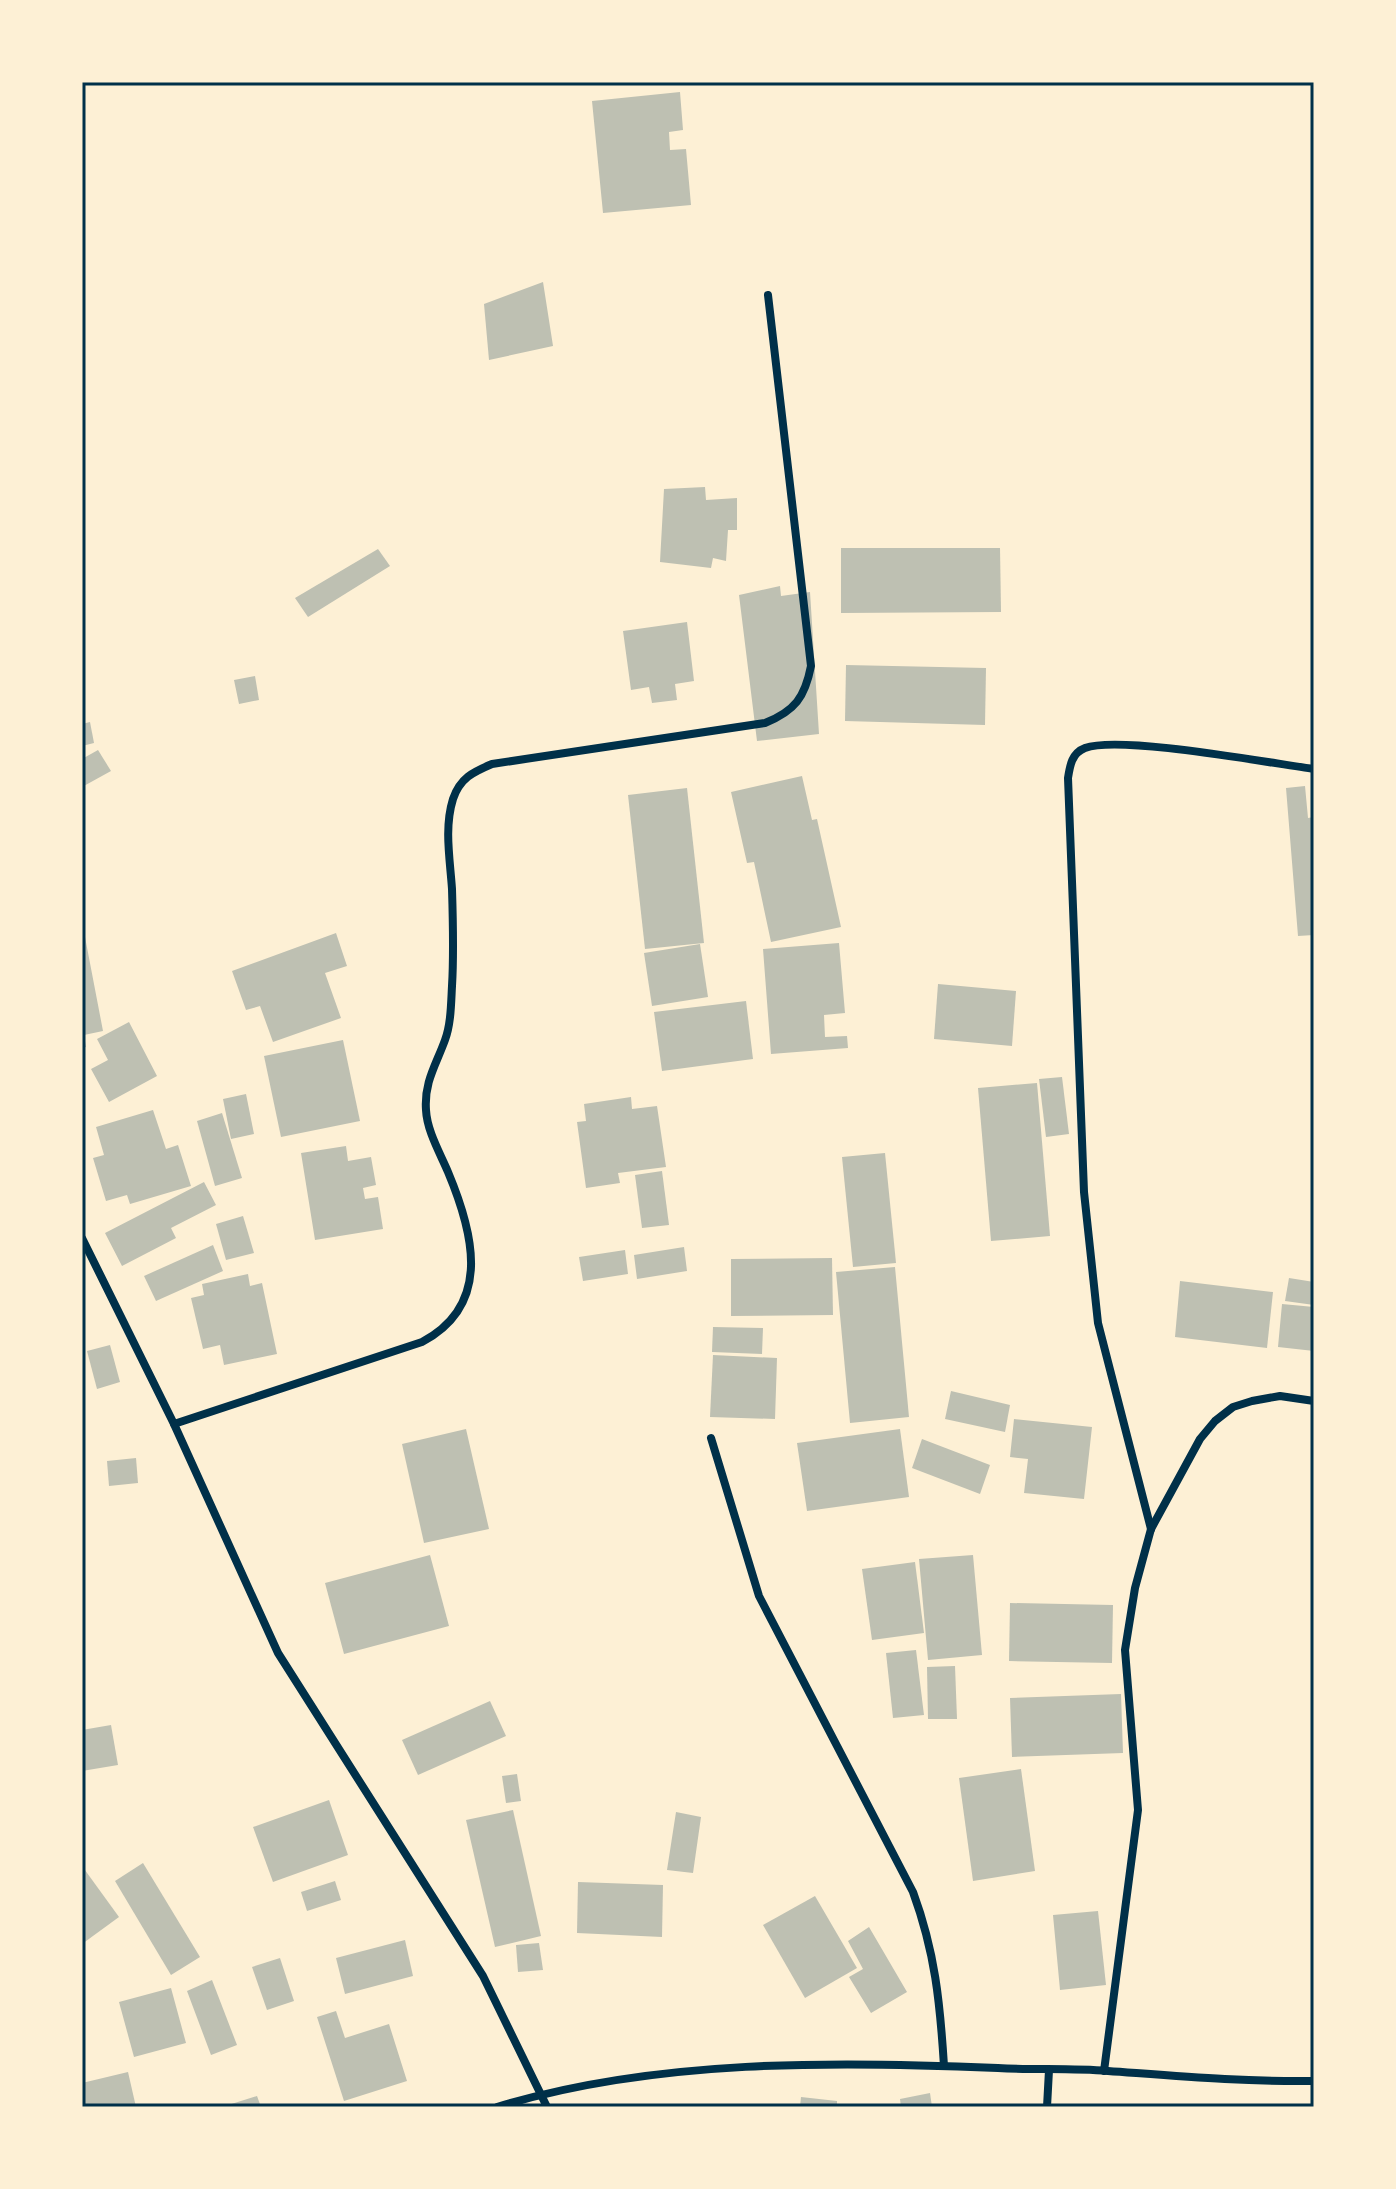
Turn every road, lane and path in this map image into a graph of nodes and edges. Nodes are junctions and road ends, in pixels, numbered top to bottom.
1 (768, 295) dead end
2 (1314, 769) edge
3 (82, 1238) edge
4 (1314, 1401) edge
5 (174, 1424) junction
6 (711, 1438) dead end
7 (1151, 1529) junction
8 (944, 2066) junction
9 (1049, 2070) junction
10 (1104, 2071) junction
11 (1314, 2081) edge
12 (540, 2094) junction
13 (497, 2107) edge
14 (547, 2107) edge
15 (1047, 2107) edge

1 - 5 street
2 - 7 street
3 - 5 street
4 - 7 street
5 - 12 street
6 - 8 street
7 - 10 street
8 - 9 street
8 - 12 street
9 - 10 street
9 - 15 street
10 - 11 street
12 - 13 street
12 - 14 street

